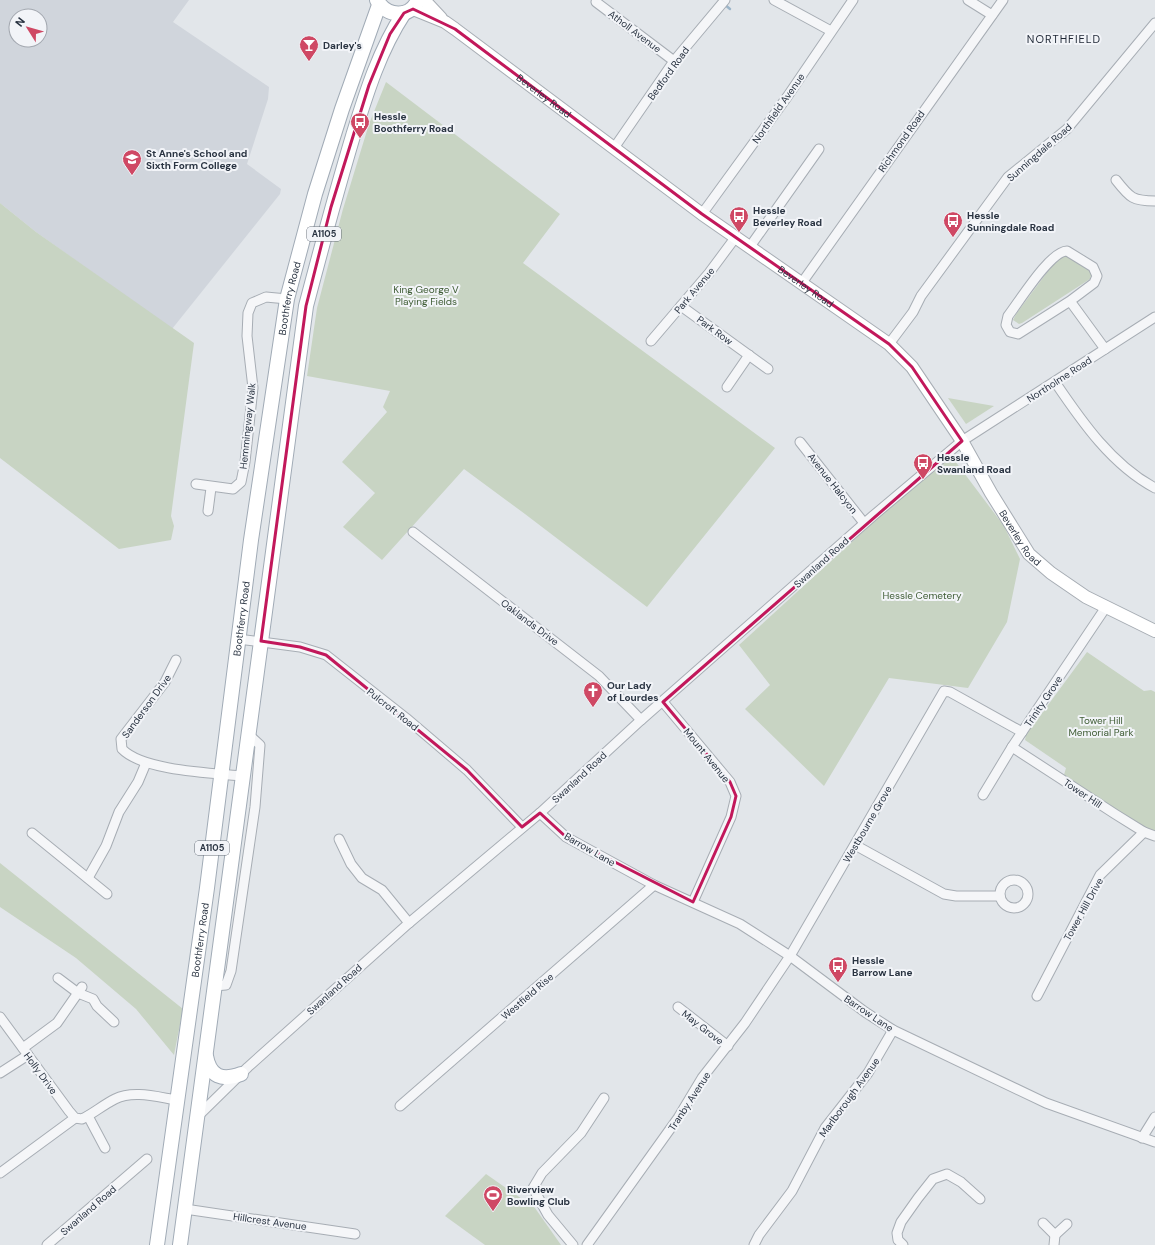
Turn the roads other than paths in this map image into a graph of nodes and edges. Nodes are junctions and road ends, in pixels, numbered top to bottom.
1 (424, 0) edge
2 (725, 0) edge
3 (774, 0) edge
4 (853, 0) edge
5 (968, 0) edge
6 (1003, 0) edge
7 (378, 2) edge
8 (596, 2) dead end
9 (412, 7) edge
10 (992, 15) junction
11 (445, 22) junction
12 (1155, 23) edge
13 (831, 31) junction
14 (674, 61) junction
15 (614, 148) junction
16 (819, 149) dead end
17 (1116, 180) dead end
18 (1155, 200) edge
19 (702, 214) junction
20 (735, 238) junction
21 (749, 248) junction
22 (801, 284) junction
23 (287, 299) junction
24 (1070, 301) junction
25 (681, 306) junction
26 (1155, 317) edge
27 (651, 341) dead end
28 (889, 344) junction
29 (1105, 349) junction
30 (749, 355) junction
31 (768, 369) dead end
32 (1055, 382) junction
33 (727, 387) dead end
34 (962, 441) junction
35 (800, 442) dead end
36 (196, 484) dead end
37 (211, 488) junction
38 (1155, 488) edge
39 (208, 511) dead end
40 (864, 523) junction
41 (413, 532) dead end
42 (1106, 607) junction
43 (1155, 630) edge
44 (238, 639) junction
45 (261, 641) junction
46 (176, 660) dead end
47 (663, 702) junction
48 (641, 720) junction
49 (1022, 732) junction
50 (249, 735) junction
51 (1012, 747) junction
52 (146, 763) junction
53 (221, 774) junction
54 (243, 776) junction
55 (983, 795) dead end
56 (540, 813) junction
57 (522, 828) junction
58 (1144, 832) junction
59 (32, 833) dead end
60 (1155, 836) edge
61 (340, 839) dead end
62 (855, 845) junction
63 (88, 878) junction
64 (654, 885) junction
65 (107, 894) dead end
66 (1000, 896) dead end
67 (693, 902) junction
68 (409, 923) junction
69 (790, 956) junction
70 (58, 978) dead end
71 (214, 986) junction
72 (80, 990) junction
73 (1037, 996) dead end
74 (678, 1008) dead end
75 (0, 1017) edge
76 (114, 1022) dead end
77 (892, 1030) junction
78 (728, 1046) junction
79 (26, 1052) junction
80 (205, 1054) junction
81 (0, 1073) edge
82 (241, 1074) junction
83 (604, 1098) dead end
84 (177, 1100) junction
85 (400, 1106) dead end
86 (88, 1116) junction
87 (198, 1116) junction
88 (1155, 1117) edge
89 (76, 1118) junction
90 (1142, 1138) junction
91 (1155, 1142) edge
92 (105, 1148) dead end
93 (147, 1158) dead end
94 (0, 1173) edge
95 (980, 1199) dead end
96 (185, 1209) junction
97 (1043, 1223) dead end
98 (1067, 1224) dead end
99 (355, 1234) dead end
100 (1055, 1235) junction
101 (47, 1245) edge
102 (157, 1245) edge
103 (180, 1245) edge
104 (573, 1245) edge
105 (587, 1245) edge
106 (754, 1245) edge
107 (903, 1245) edge
108 (1054, 1245) edge

1 - 11 street, Beverley Road
2 - 14 street, Bedford Road
3 - 13 street
4 - 13 street, Northfield Avenue
5 - 10 street
6 - 10 street, Richmond Road
7 - 9 main road
7 - 23 main road, Boothferry Road / A1105
8 - 14 street, Atholl Avenue
9 - 11 street, Beverley Road
9 - 45 main road, Boothferry Road / A1105
10 - 22 street, Richmond Road
11 - 15 street, Beverley Road
12 - 28 street, Sunningdale Road
13 - 19 street, Northfield Avenue
14 - 15 street, Bedford Road
15 - 19 street, Beverley Road
16 - 21 street
17 - 18 street
19 - 20 street, Beverley Road
20 - 21 street, Beverley Road
20 - 25 street, Park Avenue
21 - 22 street, Beverley Road
22 - 28 street, Beverley Road
23 - 37 street, Hemmingway Walk
23 - 44 main road, Boothferry Road / A1105
24 - 24 street
24 - 29 street
25 - 27 street, Park Avenue
25 - 30 street, Park Row
26 - 29 street, Northolme Road
28 - 34 street, Beverley Road
29 - 32 street, Northolme Road
30 - 31 street, Park Row
30 - 33 street
32 - 34 street, Northolme Road
32 - 38 street
34 - 40 street, Swanland Road
34 - 42 street, Beverley Road
35 - 40 street, Avenue Halcyon
36 - 37 street, Hemmingway Walk
37 - 39 street
40 - 47 street, Swanland Road
41 - 48 street, Oaklands Drive
42 - 43 street, Beverley Road
42 - 49 street, Trinity Grove
44 - 45 street, Pulcroft Road
44 - 53 main road, Boothferry Road / A1105
45 - 50 main road, Boothferry Road / A1105
45 - 57 street, Pulcroft Road
46 - 52 street, Sanderson Drive
47 - 48 street, Swanland Road
47 - 67 street, Mount Avenue
48 - 56 street, Swanland Road
49 - 51 street, Trinity Grove
49 - 62 street, Westbourne Grove
50 - 54 main road, Boothferry Road / A1105
50 - 71 street
51 - 55 street, Trinity Grove
51 - 58 street, Tower Hill
52 - 53 street, Sanderson Drive
52 - 63 street
53 - 54 street, Sanderson Drive
53 - 84 main road, Boothferry Road / A1105
54 - 71 main road, Boothferry Road / A1105
56 - 57 street, Swanland Road
56 - 64 street, Barrow Lane
57 - 68 street, Swanland Road
58 - 60 street, Tower Hill
58 - 73 street, Tower Hill Drive
59 - 63 street
61 - 68 street
62 - 66 street
62 - 69 street, Westbourne Grove
63 - 65 street
64 - 67 street, Barrow Lane
64 - 85 street, Westfield Rise
67 - 69 street, Barrow Lane
68 - 82 street, Swanland Road
69 - 77 street, Barrow Lane
69 - 78 street, Tranby Avenue
70 - 72 street
71 - 80 main road, Boothferry Road / A1105
72 - 76 street
72 - 79 street
74 - 78 street, May Grove
75 - 79 street, Holly Drive
77 - 90 street, Barrow Lane
77 - 106 street, Marlborough Avenue
78 - 105 street, Tranby Avenue
79 - 81 street
79 - 89 street, Holly Drive
80 - 82 main road
80 - 87 main road, Boothferry Road / A1105
82 - 87 street, Swanland Road
83 - 104 street
84 - 86 street
84 - 102 main road, Boothferry Road / A1105
86 - 89 street
86 - 92 street
87 - 96 main road, Boothferry Road / A1105
88 - 90 street
89 - 94 street
90 - 91 street, Barrow Lane
93 - 101 street, Swanland Road
95 - 107 street
96 - 99 street, Hillcrest Avenue
96 - 103 main road, Boothferry Road / A1105
97 - 100 street
98 - 100 street
100 - 108 street

